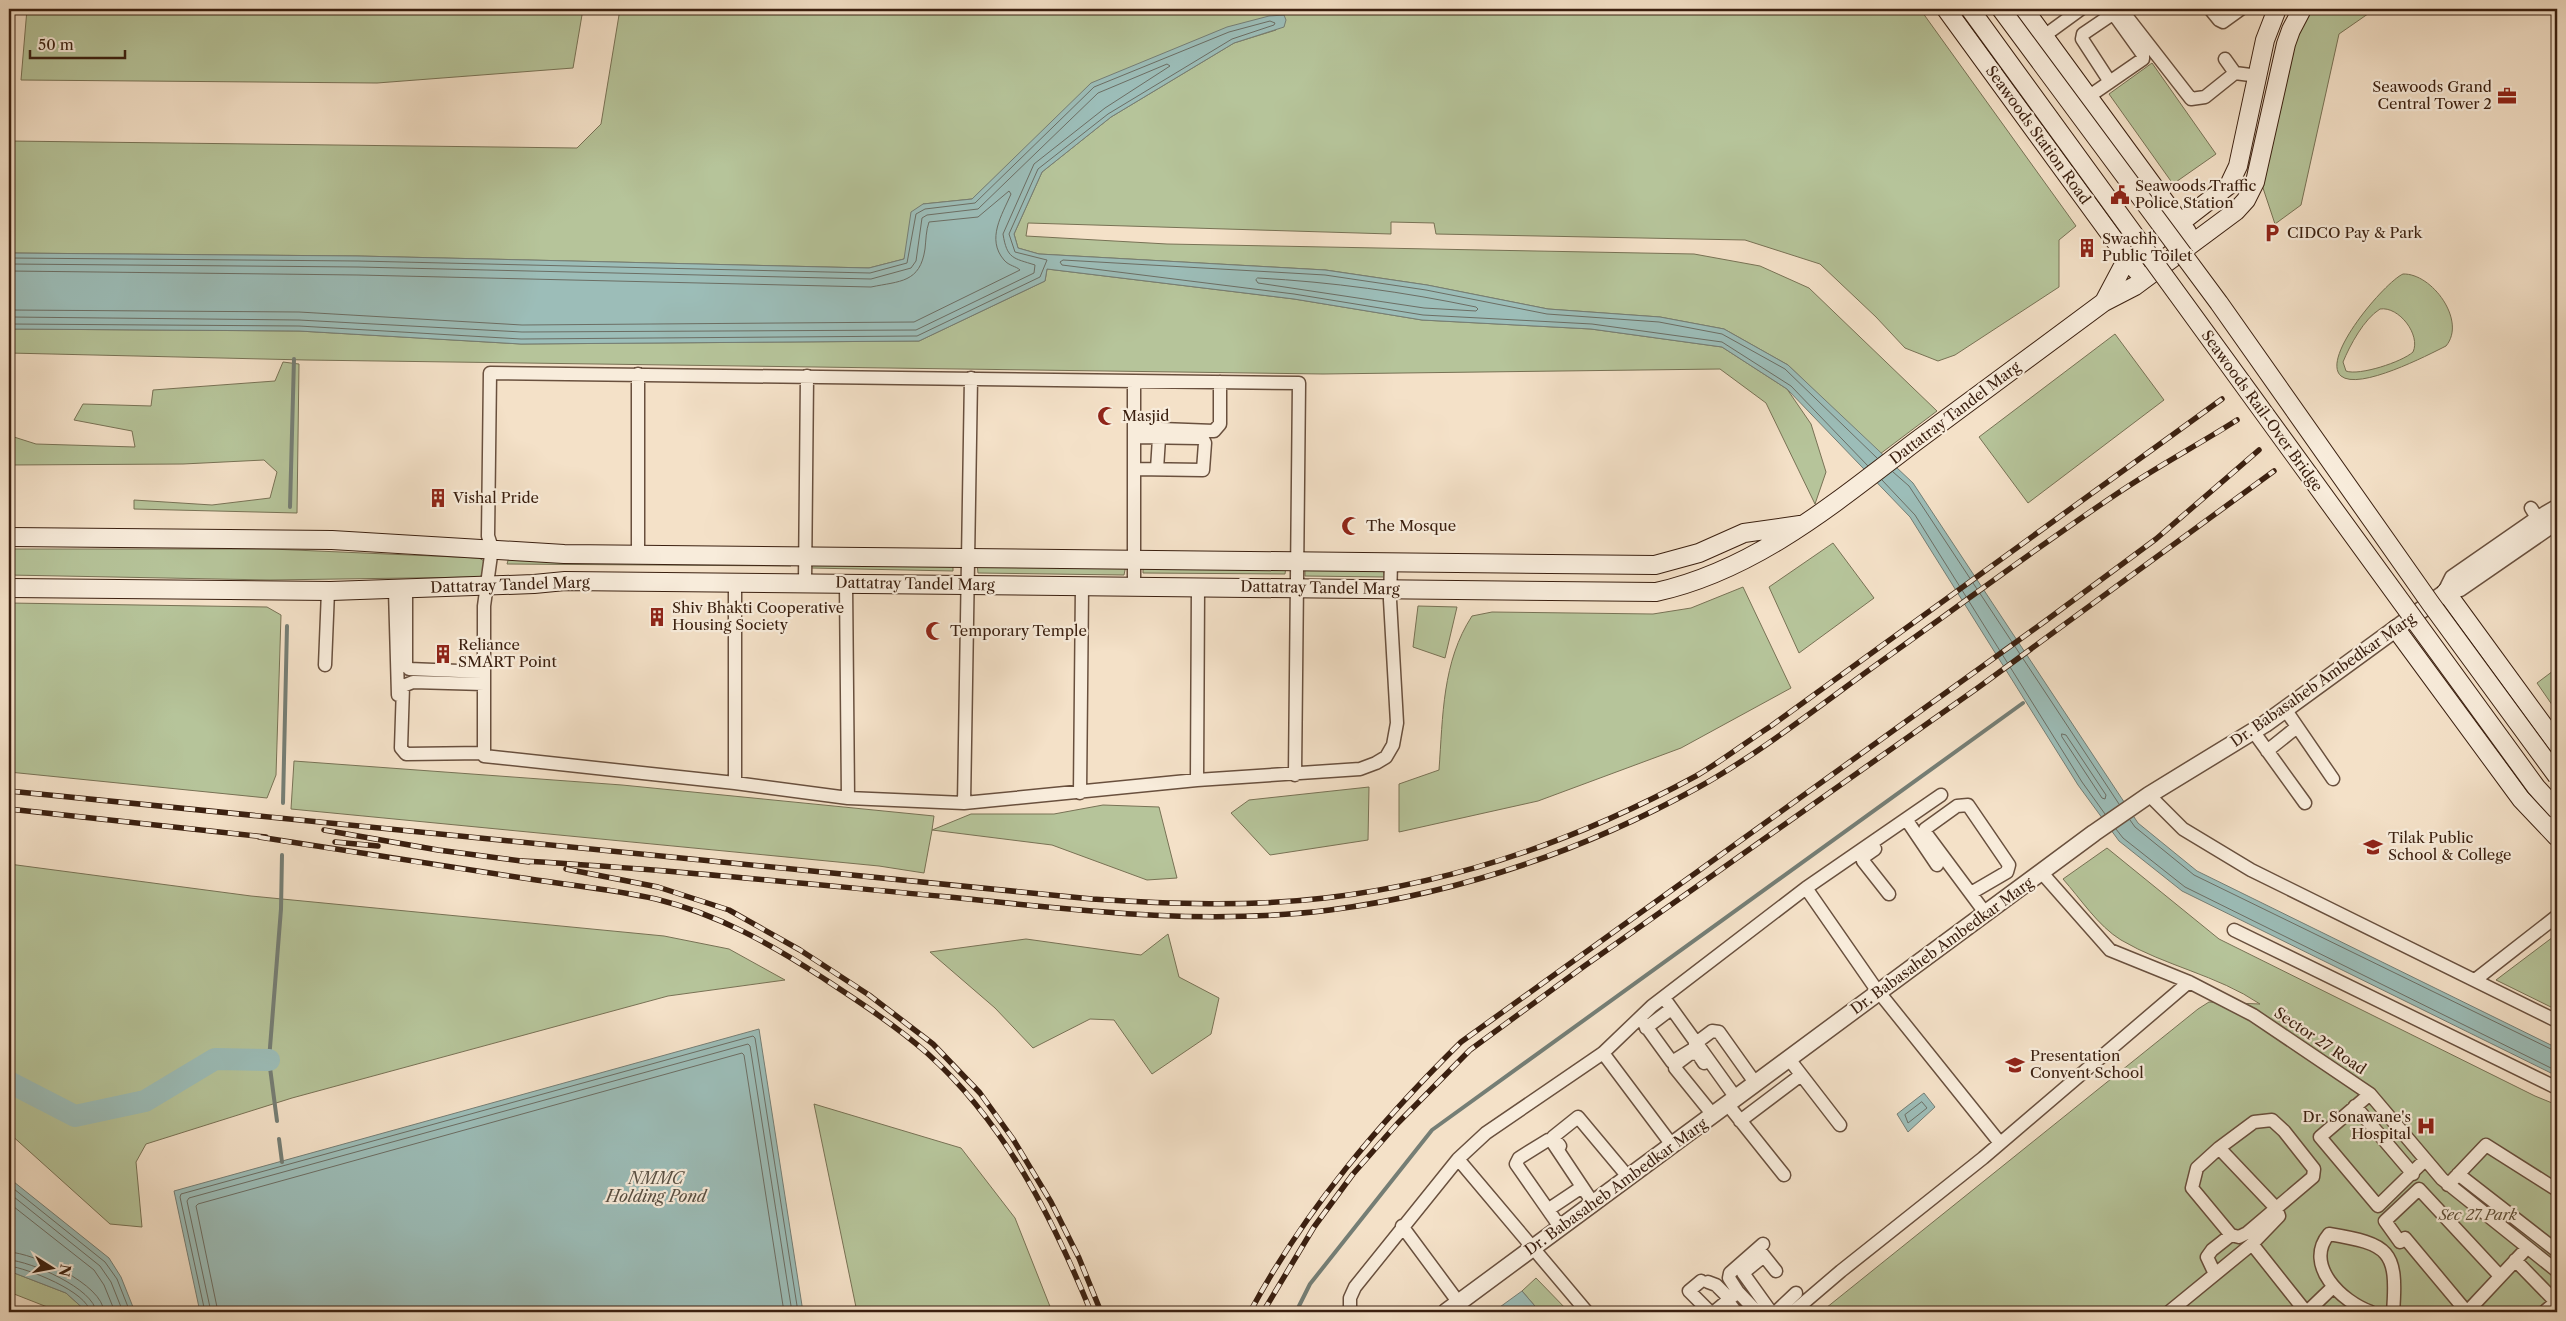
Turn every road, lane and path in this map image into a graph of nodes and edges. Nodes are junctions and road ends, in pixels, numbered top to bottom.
1 (1946, 9) edge
2 (1970, 9) edge
3 (2001, 9) edge
4 (2024, 9) edge
5 (2081, 9) edge
6 (2210, 9) edge
7 (2241, 9) edge
8 (2276, 9) edge
9 (2302, 9) edge
10 (2115, 10) edge
11 (2044, 36) junction
12 (2225, 58) dead end
13 (2235, 73) junction
14 (2258, 76) junction
15 (2110, 82) junction
16 (2088, 97) junction
17 (2181, 224) junction
18 (2194, 242) junction
19 (2130, 262) junction
20 (2143, 280) junction
21 (2104, 302) junction
22 (638, 374) junction
23 (807, 376) junction
24 (971, 378) junction
25 (1134, 380) junction
26 (1220, 382) junction
27 (1135, 433) junction
28 (1159, 438) junction
29 (1135, 469) junction
30 (1157, 469) junction
31 (2557, 508) edge
32 (2557, 521) edge
33 (1806, 524) junction
34 (9, 537) edge
35 (492, 548) junction
36 (638, 555) junction
37 (805, 556) junction
38 (969, 558) junction
39 (1134, 560) junction
40 (1297, 561) junction
41 (1391, 562) junction
42 (735, 583) junction
43 (805, 583) junction
44 (846, 584) junction
45 (968, 585) junction
46 (488, 586) junction
47 (1082, 586) junction
48 (1134, 586) junction
49 (1198, 587) junction
50 (9, 588) edge
51 (1297, 588) junction
52 (1390, 589) junction
53 (401, 590) junction
54 (328, 592) junction
55 (2446, 592) junction
56 (2396, 629) junction
57 (325, 666) dead end
58 (484, 678) junction
59 (398, 701) dead end
60 (2285, 709) junction
61 (2297, 727) junction
62 (2253, 731) junction
63 (2557, 744) edge
64 (2267, 751) junction
65 (484, 753) junction
66 (1295, 775) junction
67 (2557, 776) edge
68 (1197, 780) junction
69 (2333, 780) dead end
70 (736, 783) junction
71 (1080, 793) junction
72 (1941, 795) dead end
73 (2147, 797) junction
74 (848, 798) junction
75 (964, 803) junction
76 (2305, 803) dead end
77 (2557, 810) edge
78 (1908, 822) junction
79 (1897, 830) junction
80 (2557, 837) edge
81 (1878, 845) junction
82 (1937, 865) dead end
83 (2042, 873) junction
84 (1806, 888) junction
85 (1971, 893) junction
86 (1889, 894) dead end
87 (1986, 914) junction
88 (2557, 916) edge
89 (2234, 930) dead end
90 (2475, 980) junction
91 (2190, 982) junction
92 (1880, 992) junction
93 (1664, 998) junction
94 (1652, 1006) junction
95 (1671, 1009) junction
96 (1660, 1018) junction
97 (2557, 1021) edge
98 (1643, 1023) junction
99 (1603, 1053) junction
100 (1789, 1059) junction
101 (1801, 1075) junction
102 (1756, 1084) junction
103 (2557, 1088) edge
104 (2370, 1094) junction
105 (1732, 1101) junction
106 (2355, 1106) junction
107 (1713, 1116) junction
108 (1740, 1121) junction
109 (1840, 1125) dead end
110 (2000, 1143) junction
111 (1672, 1146) junction
112 (2219, 1148) junction
113 (1458, 1159) junction
114 (2425, 1160) junction
115 (2412, 1174) junction
116 (2458, 1174) junction
117 (1784, 1175) dead end
118 (1628, 1178) junction
119 (2448, 1184) junction
120 (1582, 1187) junction
121 (2557, 1190) edge
122 (1596, 1201) junction
123 (2276, 1208) junction
124 (1549, 1209) junction
125 (1402, 1226) junction
126 (1560, 1227) junction
127 (2231, 1235) junction
128 (2252, 1244) junction
129 (2527, 1248) junction
130 (1532, 1249) junction
131 (1762, 1249) junction
132 (2557, 1251) edge
133 (2515, 1260) junction
134 (1776, 1271) dead end
135 (2557, 1271) edge
136 (2215, 1274) junction
137 (2500, 1276) junction
138 (2333, 1287) junction
139 (1797, 1293) junction
140 (1732, 1297) edge
141 (1453, 1308) edge
142 (1350, 1312) edge
143 (1587, 1312) edge
144 (1710, 1312) edge
145 (1714, 1312) edge
146 (1719, 1312) edge
147 (1757, 1312) edge
148 (1771, 1312) edge
149 (1776, 1312) edge
150 (1793, 1312) edge
151 (2169, 1312) edge
152 (2306, 1312) edge
153 (2371, 1312) edge
154 (2393, 1312) edge
155 (2466, 1312) edge
156 (2544, 1312) edge

1 - 19 main road, Seawoods Station Road
2 - 77 main road, Seawoods Rail-Over Bridge, bridge
3 - 67 main road, Seawoods Rail-Over Bridge, bridge
4 - 11 main road
5 - 11 street
6 - 7 street
8 - 14 main road
9 - 18 main road
10 - 13 street
10 - 15 street
10 - 15 street
11 - 16 main road
12 - 13 street
13 - 14 street
14 - 17 main road
15 - 16 street
16 - 17 main road
17 - 18 main road
17 - 19 main road
18 - 20 main road
19 - 20 main road, Seawoods Station Road
19 - 21 main road
20 - 21 main road
21 - 33 main road, Dattatray Tandel Marg
22 - 23 street
22 - 35 street
22 - 36 street
23 - 24 street
23 - 37 street
24 - 25 street
24 - 38 street
25 - 26 street
25 - 27 street
26 - 27 street
26 - 40 street
27 - 28 street
27 - 29 street
28 - 30 street
28 - 30 street
29 - 30 street
29 - 39 street
31 - 55 street, Dr. Babasaheb Ambedkar Marg
32 - 55 street, Dr. Babasaheb Ambedkar Marg
33 - 41 main road, Dattatray Tandel Marg
33 - 52 main road, Dattatray Tandel Marg
34 - 35 main road, Dattatray Tandel Marg
35 - 36 main road, Dattatray Tandel Marg
35 - 46 street
36 - 37 main road, Dattatray Tandel Marg
37 - 38 main road, Dattatray Tandel Marg
37 - 43 street
38 - 39 main road, Dattatray Tandel Marg
38 - 45 street
39 - 40 main road, Dattatray Tandel Marg
39 - 48 street
40 - 41 main road, Dattatray Tandel Marg
40 - 51 street
41 - 52 street
42 - 43 main road, Dattatray Tandel Marg
42 - 46 main road, Dattatray Tandel Marg
42 - 70 street
43 - 44 main road, Dattatray Tandel Marg
44 - 45 main road, Dattatray Tandel Marg
44 - 74 street
45 - 47 main road, Dattatray Tandel Marg
45 - 75 street
46 - 53 main road, Dattatray Tandel Marg
46 - 58 street
47 - 48 main road, Dattatray Tandel Marg
47 - 71 street
48 - 49 main road, Dattatray Tandel Marg
49 - 51 main road, Dattatray Tandel Marg
49 - 68 street
50 - 54 main road, Dattatray Tandel Marg
51 - 52 main road, Dattatray Tandel Marg
51 - 66 street
52 - 66 street
53 - 54 main road, Dattatray Tandel Marg
53 - 58 street
53 - 59 street
54 - 57 street
55 - 56 street, Dr. Babasaheb Ambedkar Marg
55 - 63 main road
56 - 60 street, Dr. Babasaheb Ambedkar Marg
56 - 80 main road
58 - 65 street
58 - 65 street
60 - 61 street
60 - 62 street, Dr. Babasaheb Ambedkar Marg
61 - 64 street
61 - 69 street
62 - 64 street
62 - 73 street, Dr. Babasaheb Ambedkar Marg
64 - 76 street
65 - 70 street
66 - 68 street
68 - 71 street
70 - 74 street
71 - 75 street
72 - 78 street
73 - 83 street, Dr. Babasaheb Ambedkar Marg
73 - 90 street
74 - 75 street
78 - 79 street
78 - 82 street
79 - 81 street
79 - 81 street
81 - 84 street
81 - 86 street
83 - 87 street, Dr. Babasaheb Ambedkar Marg
83 - 91 street, Sector 27 Road
84 - 92 street
84 - 93 street
85 - 85 street
85 - 87 street
87 - 92 street, Dr. Babasaheb Ambedkar Marg
88 - 90 street
89 - 103 street
90 - 97 street
91 - 104 street, Sector 27 Road
91 - 110 street
92 - 100 street, Dr. Babasaheb Ambedkar Marg
92 - 110 street
93 - 94 street
93 - 95 street
94 - 96 street
94 - 98 street
95 - 96 street
95 - 98 street
96 - 98 street
98 - 99 street
99 - 111 street
99 - 113 street
100 - 101 street
100 - 102 street, Dr. Babasaheb Ambedkar Marg
101 - 108 street
101 - 109 street
102 - 105 street, Dr. Babasaheb Ambedkar Marg
102 - 105 street
104 - 106 street
104 - 114 street, Sector 27 Road
105 - 107 street, Dr. Babasaheb Ambedkar Marg
105 - 107 street
105 - 108 street
106 - 115 street
106 - 115 street
107 - 111 street, Dr. Babasaheb Ambedkar Marg
108 - 117 street
110 - 139 street
111 - 118 street, Dr. Babasaheb Ambedkar Marg
112 - 123 street
112 - 123 street
112 - 127 street
113 - 125 street
113 - 130 street
114 - 115 street
114 - 119 street, Sector 27 Road
116 - 119 street
116 - 121 street
116 - 132 street
118 - 122 street, Dr. Babasaheb Ambedkar Marg
118 - 122 street
119 - 129 street, Sector 27 Road
120 - 122 street
120 - 124 street
120 - 124 street
122 - 126 street, Dr. Babasaheb Ambedkar Marg
123 - 127 street
123 - 128 street
124 - 126 street
125 - 141 street
125 - 142 street
126 - 130 street, Dr. Babasaheb Ambedkar Marg
127 - 136 street
128 - 136 street
128 - 152 street
129 - 133 street
129 - 135 street, Sector 27 Road
130 - 141 street, Dr. Babasaheb Ambedkar Marg
130 - 143 street
131 - 134 street
131 - 140 street
131 - 148 street
133 - 137 street
133 - 156 street
136 - 151 street
137 - 155 street
137 - 155 street
138 - 152 street
138 - 153 street
138 - 154 street
139 - 149 street
139 - 150 street
140 - 144 street
140 - 145 street
140 - 146 street
140 - 147 street

